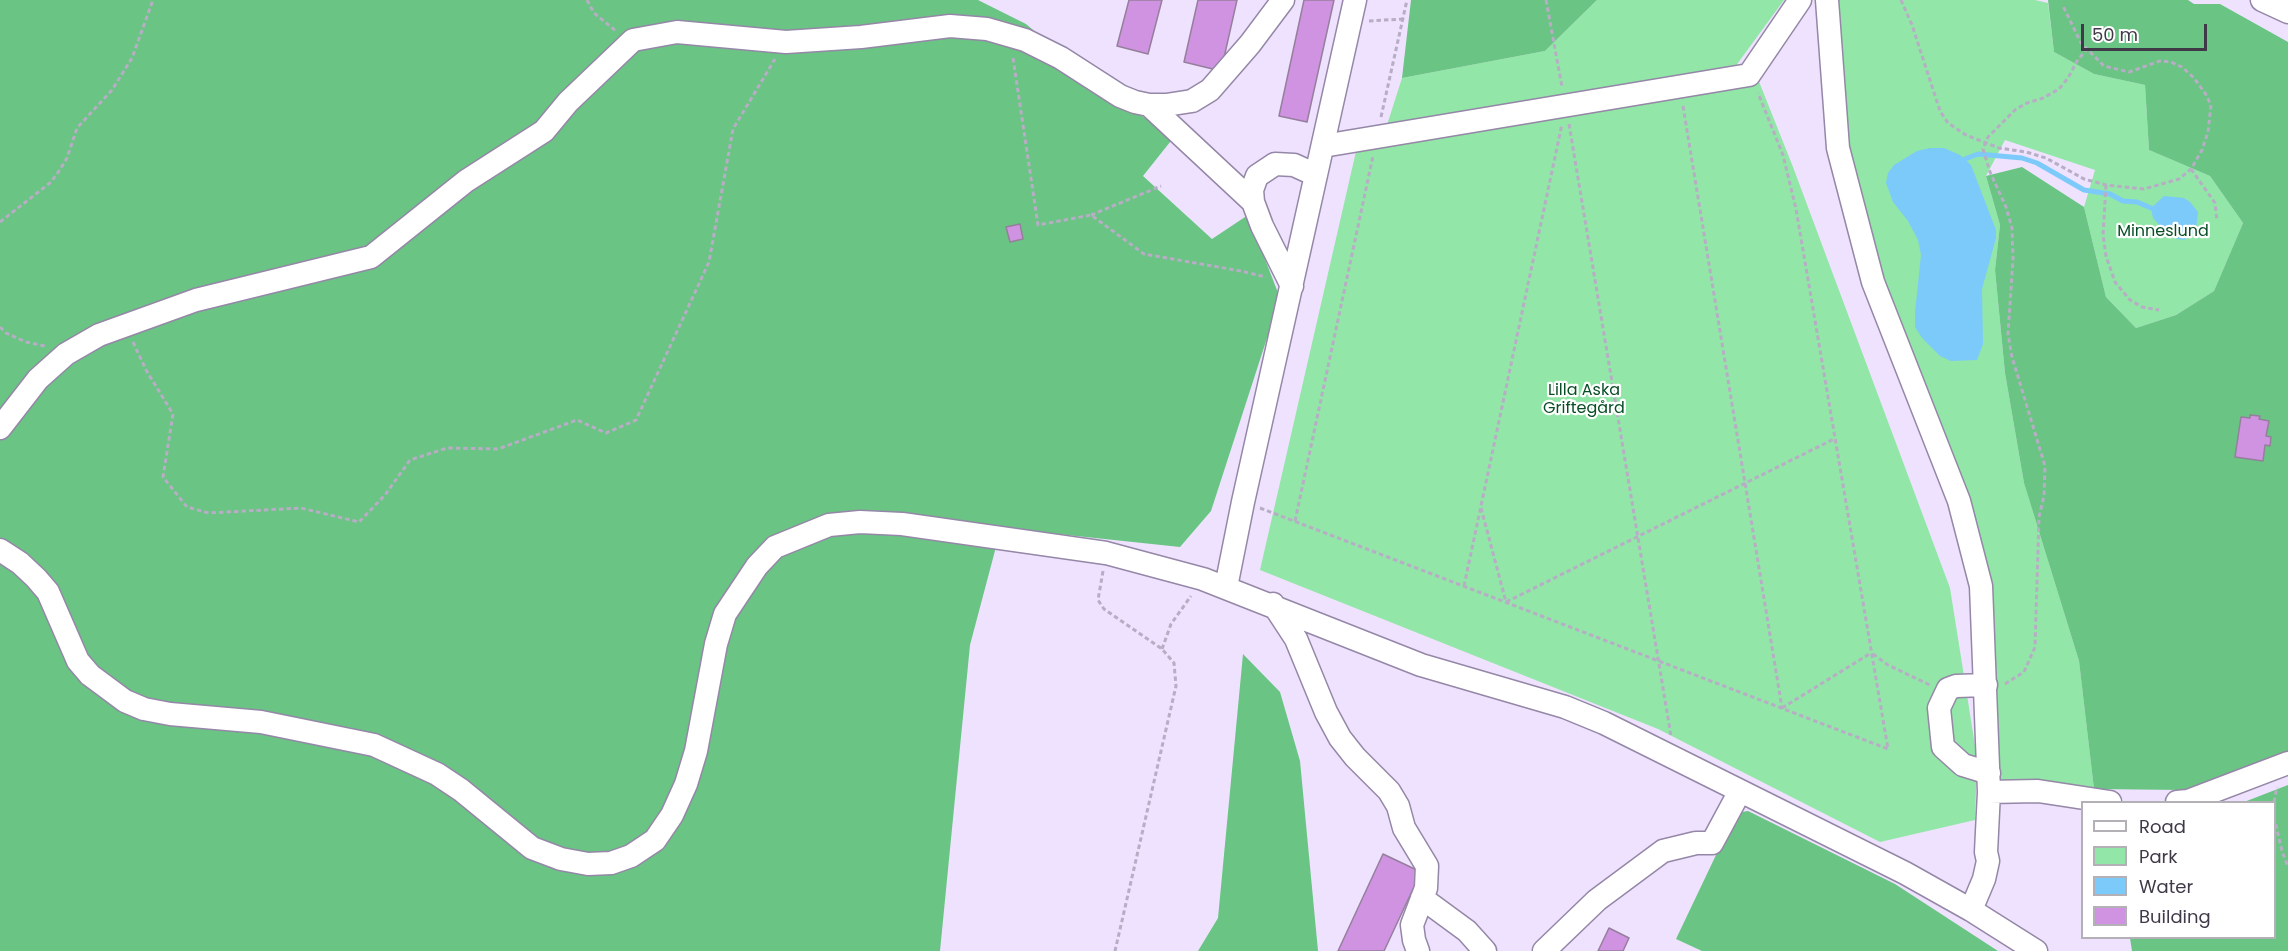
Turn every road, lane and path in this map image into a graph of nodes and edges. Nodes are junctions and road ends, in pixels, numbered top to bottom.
1 (153, 0) edge
2 (586, 0) edge
3 (1283, 0) edge
4 (1355, 0) edge
5 (1407, 0) edge
6 (1546, 0) edge
7 (1800, 0) edge
8 (1827, 0) edge
9 (1901, 0) edge
10 (2262, 0) edge
11 (2063, 6) dead end
12 (2288, 12) edge
13 (1403, 19) junction
14 (1350, 22) junction
15 (1010, 35) junction
16 (633, 40) junction
17 (786, 42) junction
18 (2086, 50) junction
19 (1749, 75) junction
20 (1680, 88) junction
21 (1149, 105) junction
22 (1566, 106) junction
23 (1377, 137) junction
24 (1985, 144) junction
25 (1323, 146) junction
26 (2191, 169) junction
27 (1316, 175) junction
28 (1161, 186) dead end
29 (2106, 186) junction
30 (1253, 202) junction
31 (1091, 215) junction
32 (2217, 221) dead end
33 (0, 222) edge
34 (1291, 291) junction
35 (2159, 310) dead end
36 (125, 325) junction
37 (0, 327) edge
38 (66, 354) junction
39 (0, 428) edge
40 (1835, 438) junction
41 (1745, 483) junction
42 (1243, 501) junction
43 (1481, 506) junction
44 (1295, 521) junction
45 (1638, 537) junction
46 (0, 550) edge
47 (1106, 553) junction
48 (1203, 579) junction
49 (1464, 586) junction
50 (1226, 587) junction
51 (1506, 602) junction
52 (1272, 604) junction
53 (1162, 650) junction
54 (1871, 653) junction
55 (1659, 661) junction
56 (1986, 685) junction
57 (1948, 689) junction
58 (1782, 708) junction
59 (1675, 758) junction
60 (2288, 763) edge
61 (1989, 783) junction
62 (1740, 791) junction
63 (2103, 801) edge
64 (2188, 801) edge
65 (2276, 824) edge
66 (2288, 867) edge
67 (1422, 898) junction
68 (1971, 910) junction
69 (1115, 951) edge
70 (1418, 951) edge
71 (1485, 951) edge
72 (1544, 951) edge
73 (2036, 951) edge

1 - 33 path
2 - 16 path
3 - 21 street
4 - 14 street
5 - 13 path
6 - 22 path
7 - 19 street
8 - 56 street
9 - 24 path
10 - 12 street
11 - 18 path
13 - 14 path
13 - 23 path
14 - 25 street
15 - 17 street
15 - 21 street
15 - 31 path
16 - 17 street
16 - 36 street
17 - 36 path
18 - 24 path
18 - 26 path
19 - 20 street
19 - 40 path
20 - 22 street
20 - 41 path
21 - 30 street
22 - 23 street
22 - 43 path
22 - 45 path
23 - 25 street
23 - 44 path
24 - 29 path
24 - 56 path
25 - 27 street
26 - 29 path
26 - 32 path
27 - 30 street
27 - 34 street
28 - 31 path
29 - 35 path
30 - 34 street
31 - 34 path
34 - 42 street
36 - 38 street
37 - 38 path
38 - 39 street
40 - 41 path
40 - 54 path
41 - 45 path
41 - 58 path
42 - 44 path
42 - 50 street
43 - 49 path
43 - 51 path
44 - 49 path
45 - 51 path
45 - 55 path
46 - 47 street
47 - 48 street
47 - 53 path
48 - 50 street
48 - 53 path
49 - 51 path
50 - 52 street
51 - 55 path
52 - 59 street
52 - 67 street
53 - 69 path
54 - 57 path
54 - 58 path
54 - 58 path
55 - 58 path
55 - 59 path
56 - 57 street
56 - 61 street
57 - 61 street
59 - 62 street
60 - 64 street
61 - 63 street
61 - 68 street
62 - 68 street
62 - 72 street
65 - 66 path
67 - 70 street
67 - 71 street
68 - 73 street

